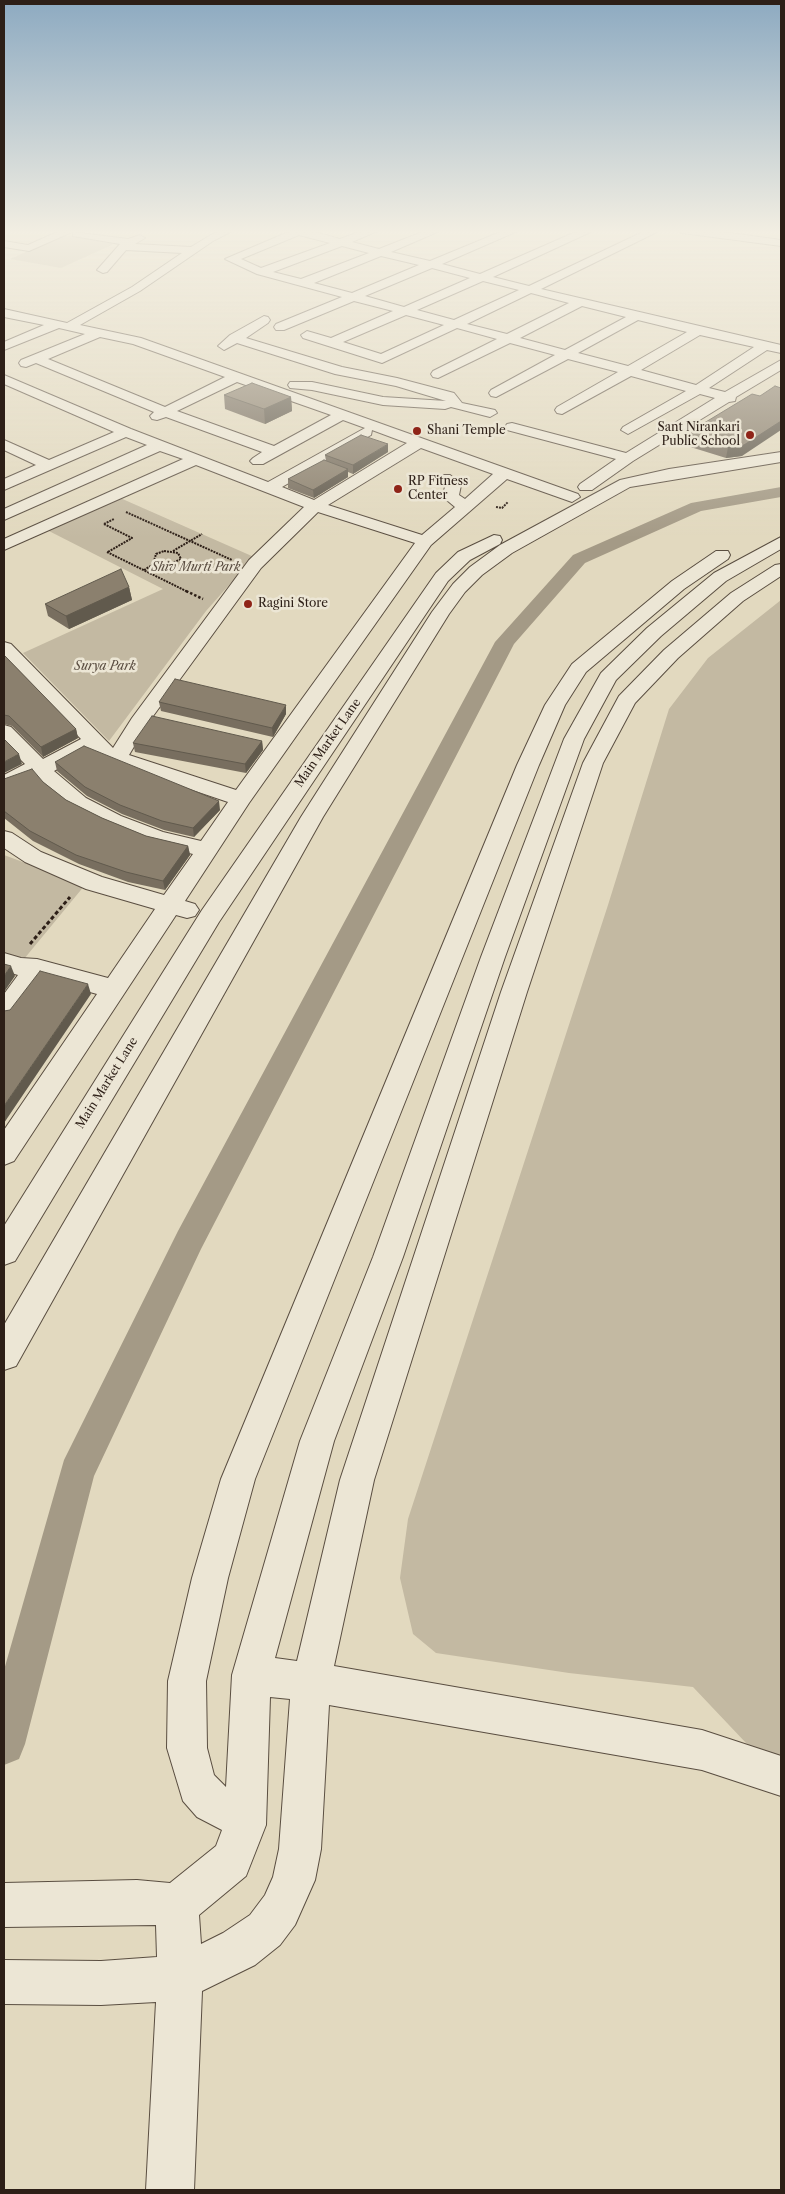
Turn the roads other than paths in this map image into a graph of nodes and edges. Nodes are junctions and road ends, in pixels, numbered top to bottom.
1 (43, 332) edge
2 (96, 332) edge
3 (243, 332) edge
4 (354, 332) edge
5 (437, 332) edge
6 (486, 332) edge
7 (519, 332) edge
8 (606, 332) edge
9 (696, 332) edge
10 (704, 332) edge
11 (99, 333) junction
12 (306, 335) dead end
13 (234, 338) junction
14 (508, 338) junction
15 (331, 343) junction
16 (4, 346) edge
17 (766, 346) junction
18 (781, 349) edge
19 (566, 354) junction
20 (36, 359) junction
21 (199, 364) junction
22 (781, 364) edge
23 (628, 371) junction
24 (4, 372) edge
25 (438, 374) dead end
26 (236, 377) junction
27 (4, 380) edge
28 (264, 386) junction
29 (699, 390) junction
30 (496, 393) dead end
31 (730, 398) junction
32 (457, 406) junction
33 (562, 410) dead end
34 (166, 412) junction
35 (490, 413) dead end
36 (342, 415) junction
37 (512, 427) dead end
38 (628, 430) dead end
39 (126, 432) junction
40 (366, 432) dead end
41 (418, 443) junction
42 (4, 444) edge
43 (160, 445) junction
44 (275, 452) junction
45 (781, 457) edge
46 (628, 458) junction
47 (194, 460) junction
48 (49, 466) junction
49 (504, 473) junction
50 (233, 475) junction
51 (444, 478) dead end
52 (4, 486) edge
53 (268, 488) junction
54 (572, 497) junction
55 (315, 506) junction
56 (465, 506) junction
57 (4, 515) edge
58 (781, 530) edge
59 (425, 541) junction
60 (781, 542) edge
61 (4, 545) edge
62 (781, 569) edge
63 (6, 653) edge
64 (4, 732) edge
65 (95, 740) junction
66 (117, 758) junction
67 (39, 768) junction
68 (4, 783) edge
69 (241, 799) junction
70 (4, 838) edge
71 (207, 850) junction
72 (170, 906) junction
73 (210, 916) junction
74 (32, 957) junction
75 (4, 962) edge
76 (112, 989) junction
77 (4, 1012) edge
78 (4, 1153) edge
79 (4, 1252) edge
80 (4, 1355) edge
81 (251, 1675) junction
82 (311, 1682) junction
83 (781, 1776) edge
84 (245, 1820) junction
85 (157, 1904) junction
86 (4, 1905) edge
87 (180, 1978) junction
88 (4, 1982) edge
89 (170, 2190) edge

1 - 16 street
2 - 11 street
3 - 13 street
4 - 15 street
5 - 15 street
6 - 14 street
7 - 14 street
8 - 19 street
9 - 23 street
10 - 17 street
11 - 20 street
11 - 21 street
12 - 15 street
13 - 21 street
13 - 32 street
14 - 19 street
14 - 25 street
17 - 18 street
17 - 29 street
19 - 23 street
19 - 30 street
20 - 24 street
20 - 34 street
21 - 26 street
22 - 31 street, Main Market Lane
23 - 29 street
23 - 33 street
26 - 28 street
26 - 34 street
27 - 39 street
28 - 32 street
28 - 36 street
29 - 31 street
29 - 38 street
31 - 46 street, Main Market Lane
32 - 35 street
34 - 39 street
34 - 44 street
36 - 41 street
36 - 44 street
37 - 46 street
39 - 43 street
39 - 48 street
40 - 53 street
41 - 49 street
41 - 55 street
42 - 48 street
43 - 47 street
43 - 57 street
44 - 50 street
45 - 80 street
46 - 54 street, Main Market Lane
47 - 50 street
47 - 61 street
48 - 52 street
49 - 54 street
49 - 56 street
50 - 53 street
51 - 56 street
53 - 55 street
54 - 73 street, Main Market Lane
55 - 59 street
55 - 66 street
56 - 59 street
58 - 84 street
59 - 69 street
60 - 81 street
62 - 82 street
63 - 65 street
64 - 67 street
65 - 66 street
65 - 67 street
66 - 69 street
67 - 68 street
67 - 71 street
69 - 71 street
70 - 72 street
71 - 72 street
72 - 73 street
72 - 76 street
73 - 79 street, Main Market Lane
74 - 75 street
74 - 76 street
74 - 77 street
76 - 78 street
81 - 82 street
81 - 84 street
82 - 83 street
82 - 87 street
84 - 85 street
85 - 86 street
85 - 87 street
87 - 88 street
87 - 89 street

